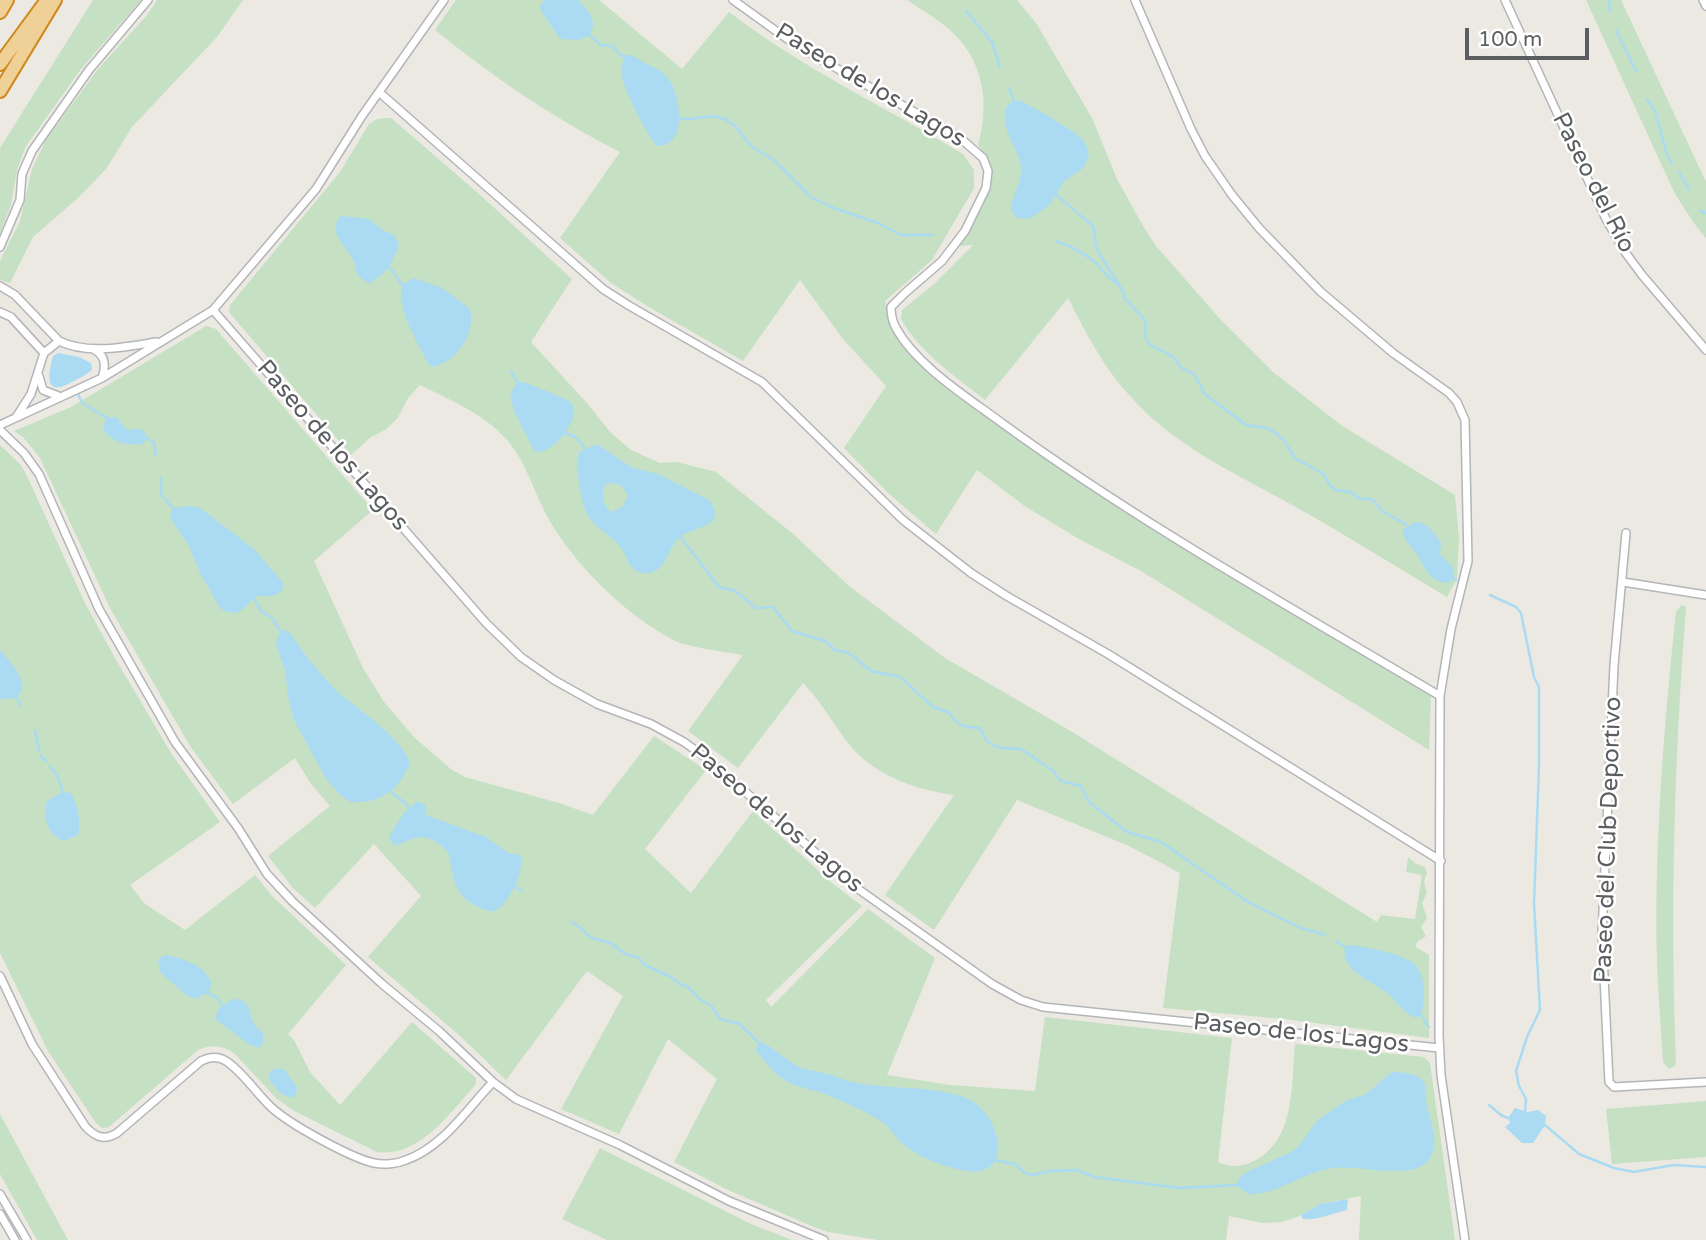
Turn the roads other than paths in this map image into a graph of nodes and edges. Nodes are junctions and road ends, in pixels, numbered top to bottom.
1 (7, 0) edge
2 (47, 0) edge
3 (55, 0) edge
4 (148, 0) edge
5 (444, 0) edge
6 (733, 0) edge
7 (1135, 0) edge
8 (1505, 0) edge
9 (1703, 0) edge
10 (1706, 6) edge
11 (0, 12) edge
12 (0, 64) edge
13 (0, 91) edge
14 (379, 92) junction
15 (0, 247) edge
16 (0, 286) edge
17 (213, 310) junction
18 (0, 312) edge
19 (59, 341) junction
20 (160, 342) junction
21 (93, 348) junction
22 (1706, 350) edge
23 (44, 353) junction
24 (39, 372) junction
25 (102, 378) junction
26 (64, 398) junction
27 (16, 416) junction
28 (0, 428) edge
29 (1626, 533) dead end
30 (1623, 582) junction
31 (1706, 595) edge
32 (1440, 696) junction
33 (1441, 862) junction
34 (0, 976) edge
35 (1439, 1048) junction
36 (493, 1082) junction
37 (1706, 1082) edge
38 (0, 1194) edge
39 (0, 1214) edge
40 (15, 1240) edge
41 (27, 1240) edge
42 (824, 1240) edge
43 (1465, 1240) edge

1 - 11 highway
2 - 12 highway
3 - 13 highway
4 - 15 street
5 - 14 street
6 - 32 street, Paseo de los Lagos
7 - 32 street, Paseo de los Lagos
8 - 22 street, Paseo del Río
9 - 10 street
14 - 17 street
14 - 33 street
16 - 19 street
17 - 20 street
17 - 35 street, Paseo de los Lagos
18 - 23 street
19 - 21 street
19 - 23 street
20 - 21 street
20 - 25 street
21 - 25 street
23 - 24 street
24 - 26 street
24 - 27 street
25 - 26 street
26 - 27 street
27 - 28 street
28 - 36 street
29 - 30 street, Paseo del Club Deportivo
30 - 31 street
30 - 37 street, Paseo del Club Deportivo
32 - 33 street, Paseo de los Lagos
33 - 35 street, Paseo de los Lagos
34 - 36 street
35 - 43 street, Paseo de los Lagos
36 - 42 street
38 - 41 street
39 - 40 street

